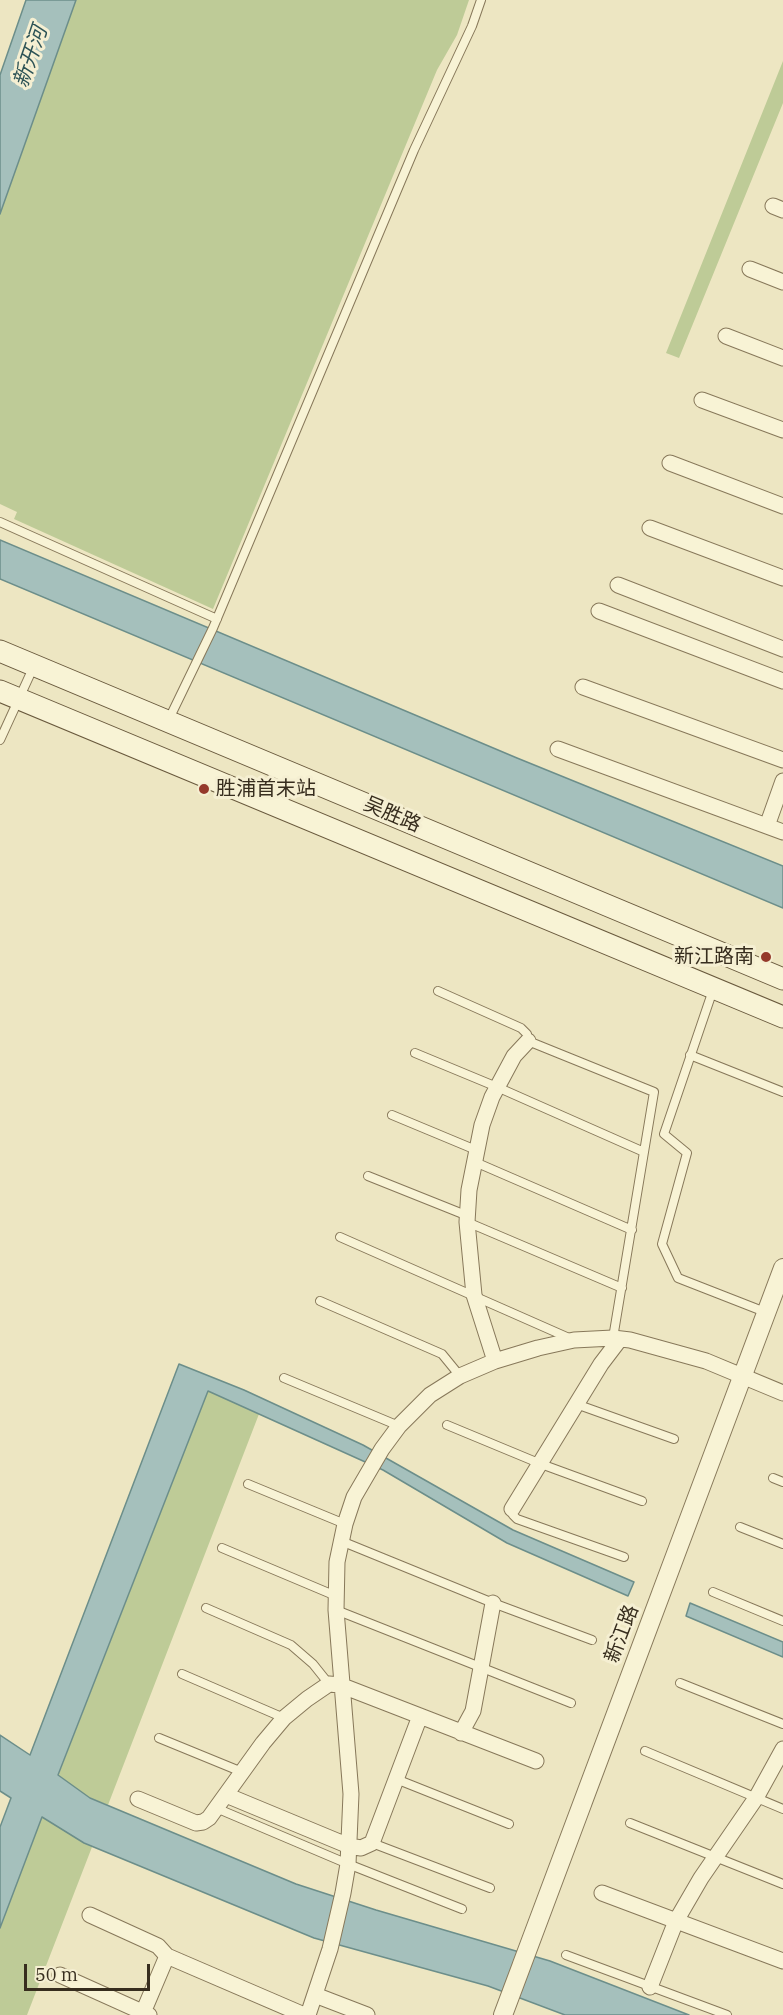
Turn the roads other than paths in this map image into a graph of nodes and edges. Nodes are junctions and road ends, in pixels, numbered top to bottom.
1 (481, 0) edge
2 (750, 269) dead end
3 (783, 282) edge
4 (726, 336) dead end
5 (783, 358) edge
6 (702, 400) dead end
7 (783, 430) edge
8 (670, 463) dead end
9 (783, 506) edge
10 (0, 522) edge
11 (650, 528) dead end
12 (783, 578) edge
13 (618, 585) dead end
14 (599, 611) dead end
15 (217, 619) junction
16 (783, 649) edge
17 (0, 651) edge
18 (34, 666) junction
19 (783, 681) edge
20 (584, 687) dead end
21 (9, 695) edge
22 (168, 721) junction
23 (0, 740) edge
24 (558, 749) dead end
25 (783, 760) edge
26 (783, 781) edge
27 (767, 826) junction
28 (783, 832) edge
29 (783, 979) edge
30 (714, 988) junction
31 (438, 991) dead end
32 (783, 1017) edge
33 (528, 1041) junction
34 (415, 1053) dead end
35 (690, 1055) junction
36 (497, 1087) junction
37 (783, 1092) edge
38 (392, 1115) dead end
39 (645, 1152) junction
40 (474, 1156) junction
41 (368, 1176) dead end
42 (468, 1219) junction
43 (632, 1230) junction
44 (340, 1237) dead end
45 (783, 1269) edge
46 (622, 1288) junction
47 (474, 1295) junction
48 (320, 1301) dead end
49 (766, 1312) junction
50 (616, 1338) junction
51 (574, 1340) junction
52 (495, 1361) junction
53 (460, 1376) junction
54 (742, 1376) junction
55 (284, 1378) dead end
56 (783, 1393) edge
57 (576, 1404) junction
58 (447, 1425) dead end
59 (399, 1426) junction
60 (674, 1439) dead end
61 (541, 1464) junction
62 (773, 1478) dead end
63 (783, 1482) edge
64 (248, 1484) dead end
65 (642, 1501) dead end
66 (512, 1509) joint
67 (345, 1524) junction
68 (740, 1527) dead end
69 (341, 1541) junction
70 (783, 1544) edge
71 (222, 1548) dead end
72 (624, 1557) dead end
73 (713, 1592) dead end
74 (336, 1603) junction
75 (493, 1604) junction
76 (206, 1608) dead end
77 (783, 1621) edge
78 (592, 1640) dead end
79 (481, 1668) junction
80 (182, 1674) dead end
81 (680, 1683) dead end
82 (335, 1685) junction
83 (571, 1703) dead end
84 (420, 1716) junction
85 (284, 1718) junction
86 (783, 1724) edge
87 (461, 1732) junction
88 (159, 1738) dead end
89 (783, 1749) edge
90 (645, 1751) dead end
91 (536, 1761) dead end
92 (242, 1772) junction
93 (396, 1779) junction
94 (226, 1795) junction
95 (756, 1798) junction
96 (138, 1799) dead end
97 (216, 1808) junction
98 (783, 1809) edge
99 (630, 1823) dead end
100 (509, 1824) dead end
101 (372, 1843) junction
102 (348, 1846) junction
103 (716, 1857) junction
104 (348, 1864) junction
105 (783, 1884) edge
106 (490, 1888) dead end
107 (602, 1893) dead end
108 (462, 1909) dead end
109 (90, 1915) dead end
110 (676, 1921) junction
111 (566, 1955) dead end
112 (168, 1956) junction
113 (783, 1961) edge
114 (60, 1975) dead end
115 (650, 1987) junction
116 (315, 1995) junction
117 (506, 2010) edge
118 (145, 2014) edge
119 (304, 2015) edge
120 (308, 2015) edge
121 (367, 2015) edge
122 (727, 2015) edge

1 - 15 lane
2 - 3 street
4 - 5 street
6 - 7 street
8 - 9 street
10 - 15 lane
11 - 12 street
13 - 16 street
14 - 19 street
15 - 22 lane
17 - 18 main road, 吴胜路
18 - 21 lane
18 - 22 main road, 吴胜路
20 - 25 street
21 - 23 lane
21 - 30 main road, 吴胜路
22 - 29 main road, 吴胜路
24 - 27 street
26 - 27 street
27 - 28 street
30 - 32 main road, 吴胜路
30 - 35 lane
31 - 33 lane
33 - 36 street
33 - 39 lane
34 - 36 lane
35 - 37 lane
35 - 49 lane
36 - 39 lane
36 - 40 street
38 - 40 lane
39 - 43 lane
40 - 42 street
40 - 43 lane
41 - 42 lane
42 - 46 lane
42 - 47 street
43 - 46 lane
44 - 47 lane
45 - 49 street, 新江路
46 - 50 lane
47 - 51 lane
47 - 52 street
48 - 53 lane
49 - 54 street, 新江路
50 - 51 street
50 - 54 street
50 - 57 street
51 - 52 street
52 - 53 street
53 - 59 street
54 - 56 street
54 - 117 street, 新江路
55 - 59 lane
57 - 60 lane
57 - 61 street
58 - 61 lane
59 - 67 street
61 - 65 lane
61 - 66 street
62 - 63 lane
64 - 67 lane
66 - 72 lane
67 - 69 street
68 - 70 lane
69 - 74 street
69 - 75 lane
71 - 74 lane
73 - 77 lane
74 - 79 lane
74 - 82 street
75 - 78 lane
75 - 79 street
76 - 82 lane
79 - 83 lane
79 - 87 street
80 - 85 lane
81 - 86 lane
82 - 84 street
82 - 85 street
82 - 102 street
84 - 87 street
84 - 93 street
85 - 92 street
87 - 91 street
88 - 92 lane
89 - 95 street
90 - 95 lane
92 - 94 street
93 - 100 lane
93 - 101 street
94 - 97 street
94 - 102 street
95 - 98 lane
95 - 103 street
96 - 97 street
97 - 104 lane
99 - 103 lane
101 - 102 street
101 - 106 lane
102 - 104 street
103 - 105 lane
103 - 110 street
104 - 108 lane
104 - 116 street
107 - 110 street
109 - 112 street
110 - 113 street
110 - 115 street
111 - 115 lane
112 - 118 street
112 - 119 street
114 - 118 street
115 - 122 lane
116 - 120 street
116 - 121 street

